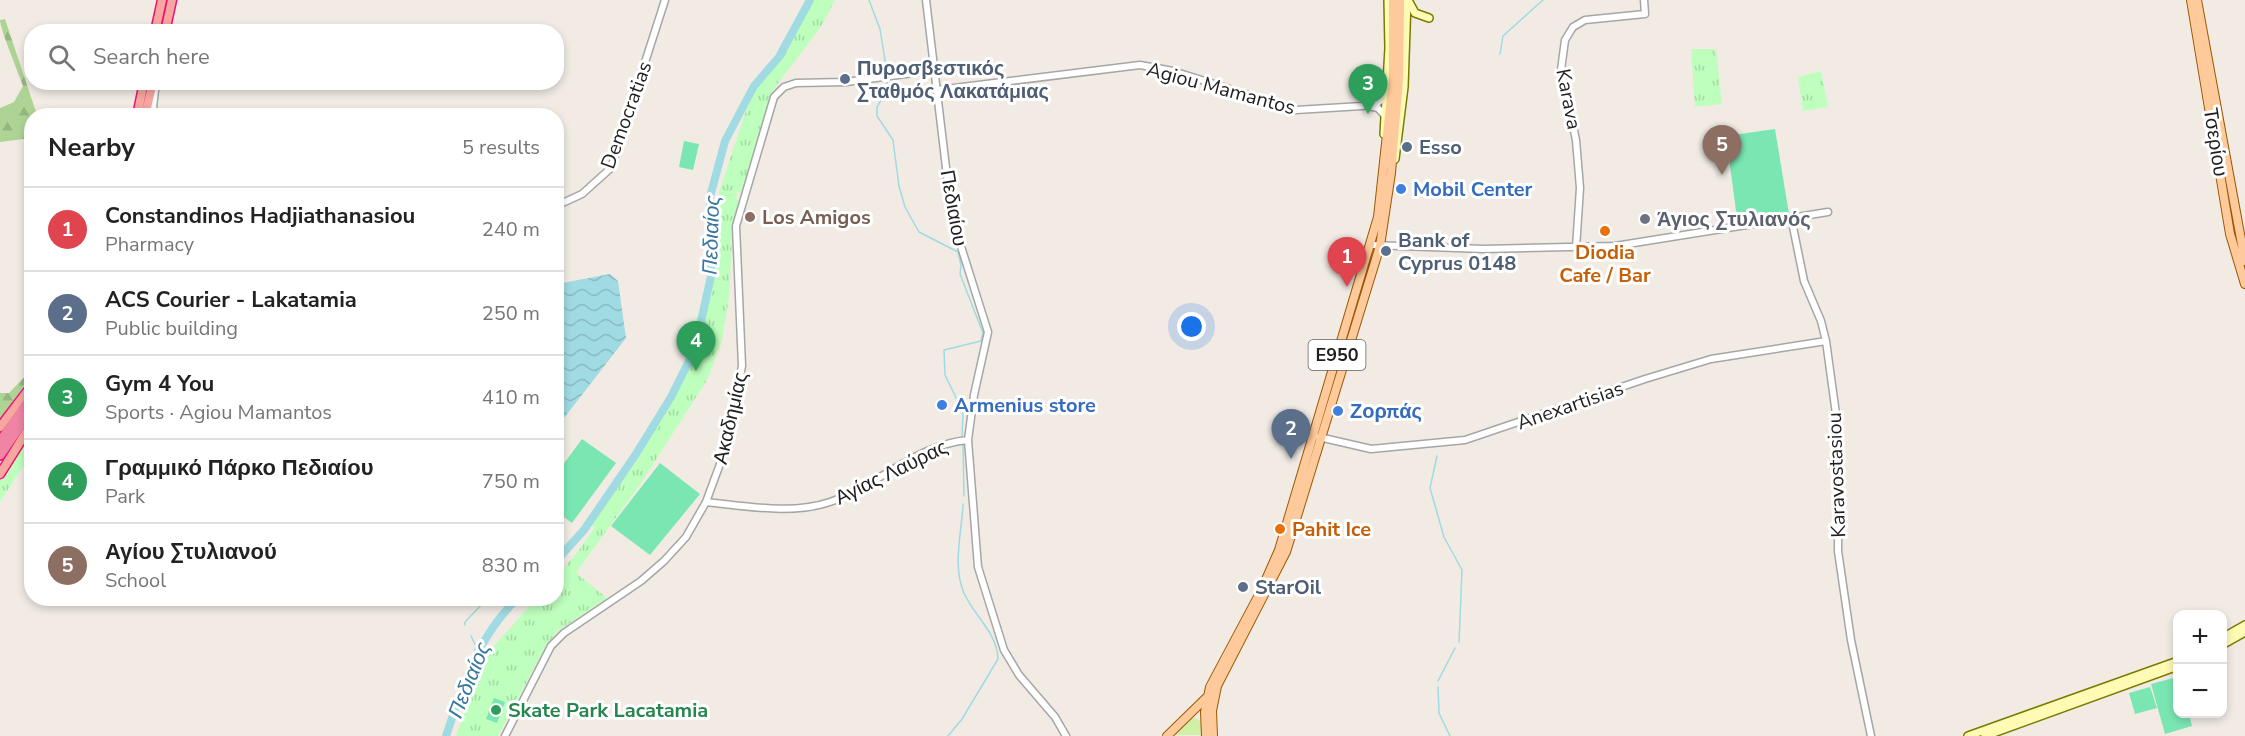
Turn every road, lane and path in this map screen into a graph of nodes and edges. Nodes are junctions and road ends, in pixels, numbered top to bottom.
1 (172, 0) edge
2 (665, 0) edge
3 (926, 0) edge
4 (1388, 0) edge
5 (1393, 0) edge
6 (1400, 0) edge
7 (1407, 0) edge
8 (1644, 0) edge
9 (2191, 0) edge
10 (2197, 0) edge
11 (160, 2) edge
12 (1429, 18) dead end
13 (156, 24) edge
14 (167, 24) edge
15 (935, 70) junction
16 (142, 90) edge
17 (153, 90) edge
18 (154, 90) edge
19 (938, 90) junction
20 (1387, 95) junction
21 (1362, 106) junction
22 (139, 108) edge
23 (147, 108) edge
24 (153, 108) edge
25 (1385, 116) junction
26 (1392, 169) junction
27 (1384, 178) junction
28 (564, 202) edge
29 (1828, 213) dead end
30 (1791, 217) junction
31 (1376, 245) junction
32 (1576, 248) junction
33 (2245, 261) edge
34 (2245, 284) edge
35 (1826, 341) junction
36 (24, 396) edge
37 (24, 421) edge
38 (0, 427) edge
39 (1317, 436) junction
40 (964, 440) junction
41 (0, 442) edge
42 (0, 455) edge
43 (0, 474) edge
44 (706, 502) junction
45 (2245, 625) edge
46 (2245, 632) edge
47 (2227, 636) edge
48 (2227, 643) edge
49 (2173, 663) edge
50 (2173, 668) edge
51 (1207, 697) junction
52 (1209, 711) junction
53 (1186, 716) junction
54 (505, 736) edge
55 (1066, 736) edge
56 (1167, 736) edge
57 (1206, 736) edge
58 (1213, 736) edge
59 (1871, 736) edge
60 (1968, 736) edge
61 (1985, 736) edge

1 - 14 highway
2 - 28 street, Democratias
3 - 15 street, Πεδιαίου
4 - 20 main road, E950
5 - 27 main road, E950
6 - 26 main road, E950
7 - 12 main road
7 - 26 main road, E950
8 - 32 street, Karava
9 - 34 main road, Τσερίου
10 - 33 main road, Τσερίου
11 - 13 highway
15 - 19 street, Πεδιαίου
15 - 44 street, Ακαδημίας
16 - 22 highway
17 - 23 highway
18 - 24 street
19 - 21 street, Agiou Mamantos
19 - 40 street, Πεδιαίου
20 - 21 street, Agiou Mamantos
20 - 25 main road, E950
21 - 25 street, Agiou Mamantos
25 - 27 main road, E950
26 - 31 main road, E950
27 - 31 main road, E950
29 - 30 street
30 - 32 street
30 - 35 street, Karavostasiou
31 - 32 street
31 - 39 main road, E950
35 - 39 street, Anexartisias
35 - 59 street, Karavostasiou
36 - 38 highway
37 - 41 highway
37 - 42 highway
37 - 43 highway
39 - 51 main road, E950
39 - 52 main road, E950
40 - 44 street, Αγίας Λαύρας
40 - 55 street, Πεδιαίου
44 - 54 street, Ακαδημίας
45 - 47 main road
46 - 48 main road
49 - 60 main road
50 - 61 main road
51 - 52 main road, E950
51 - 53 main road
52 - 53 main road
52 - 57 main road, E950
52 - 58 main road, E950
53 - 56 main road

